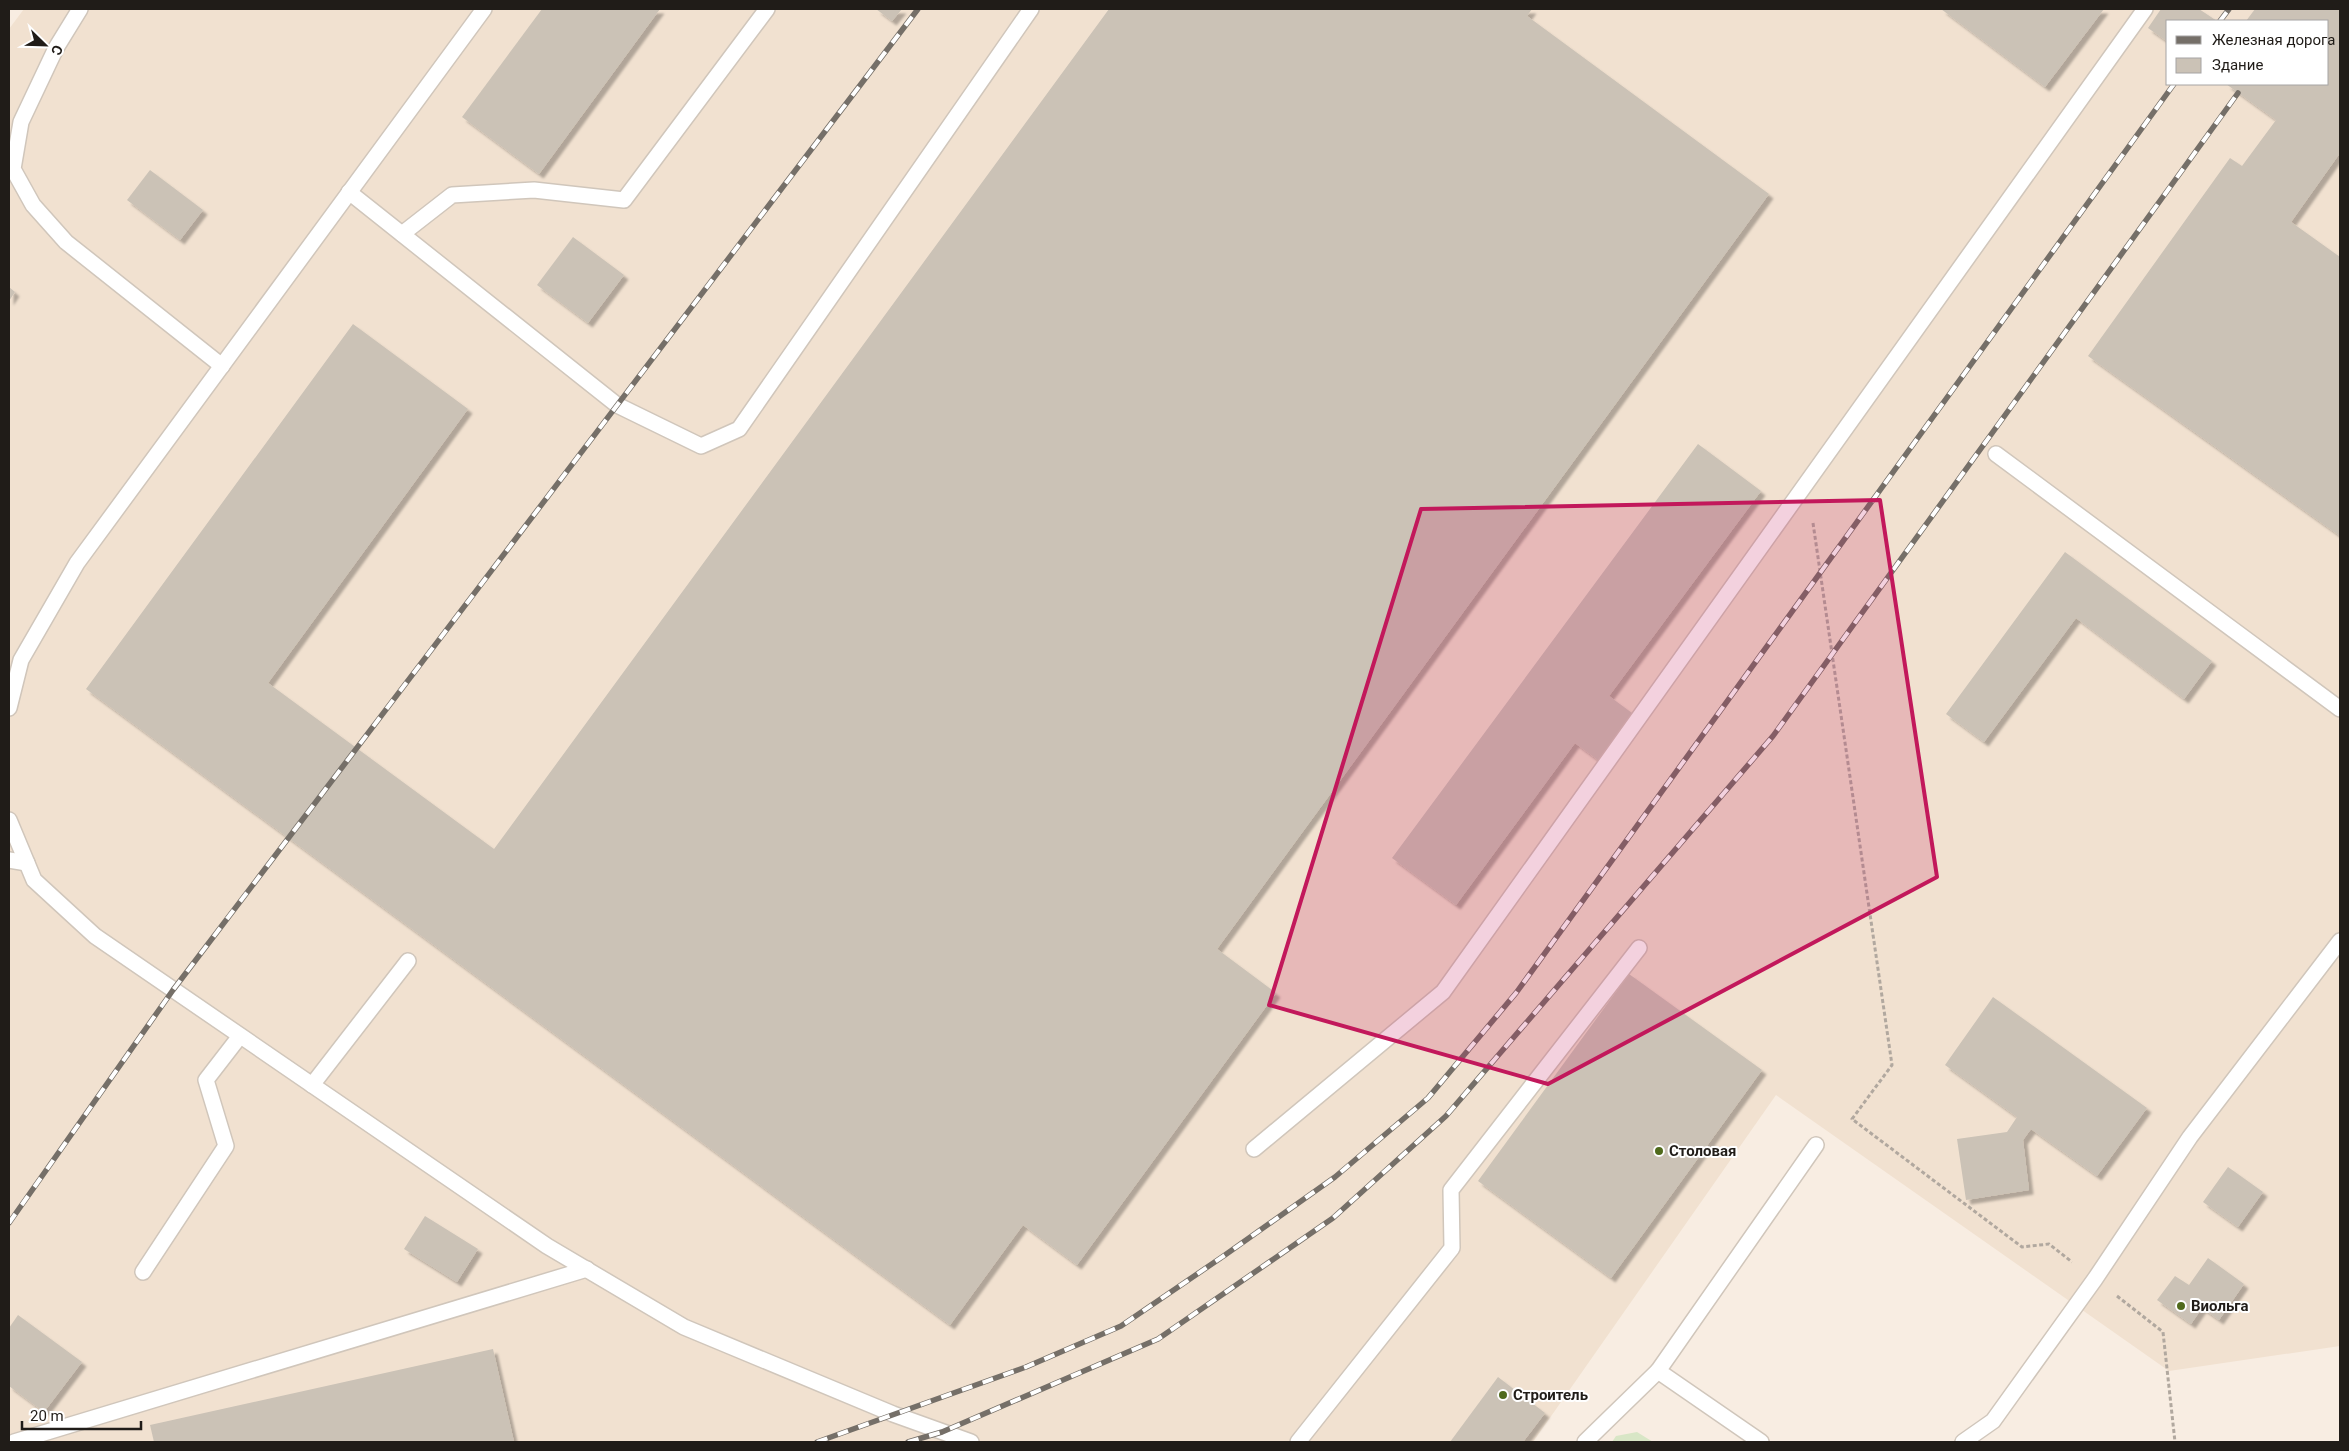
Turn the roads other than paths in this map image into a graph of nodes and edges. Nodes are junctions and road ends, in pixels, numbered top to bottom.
1 (80, 9) edge
2 (484, 9) edge
3 (767, 9) edge
4 (1031, 9) edge
5 (2145, 9) edge
6 (12, 149) edge
7 (349, 192) junction
8 (402, 234) junction
9 (222, 366) junction
10 (1996, 454) dead end
11 (9, 708) edge
12 (2340, 709) edge
13 (9, 820) edge
14 (9, 860) edge
15 (27, 863) junction
16 (2340, 941) edge
17 (1640, 948) dead end
18 (408, 961) dead end
19 (240, 1036) junction
20 (312, 1085) junction
21 (1816, 1145) dead end
22 (1254, 1149) dead end
23 (587, 1269) junction
24 (143, 1272) dead end
25 (1658, 1371) junction
26 (14, 1442) edge
27 (971, 1442) edge
28 (1298, 1442) edge
29 (1585, 1442) edge
30 (1761, 1442) edge
31 (1963, 1442) edge

1 - 6 lane
2 - 7 lane
3 - 8 lane
4 - 8 lane
5 - 22 lane
6 - 9 lane
7 - 8 lane
7 - 9 lane
9 - 11 lane
10 - 12 lane
13 - 15 lane
14 - 15 lane
15 - 19 lane
16 - 31 lane
17 - 28 lane
18 - 20 lane
19 - 20 lane
19 - 24 lane
20 - 23 lane
21 - 25 lane
23 - 26 lane
23 - 27 lane
25 - 29 lane
25 - 30 lane

